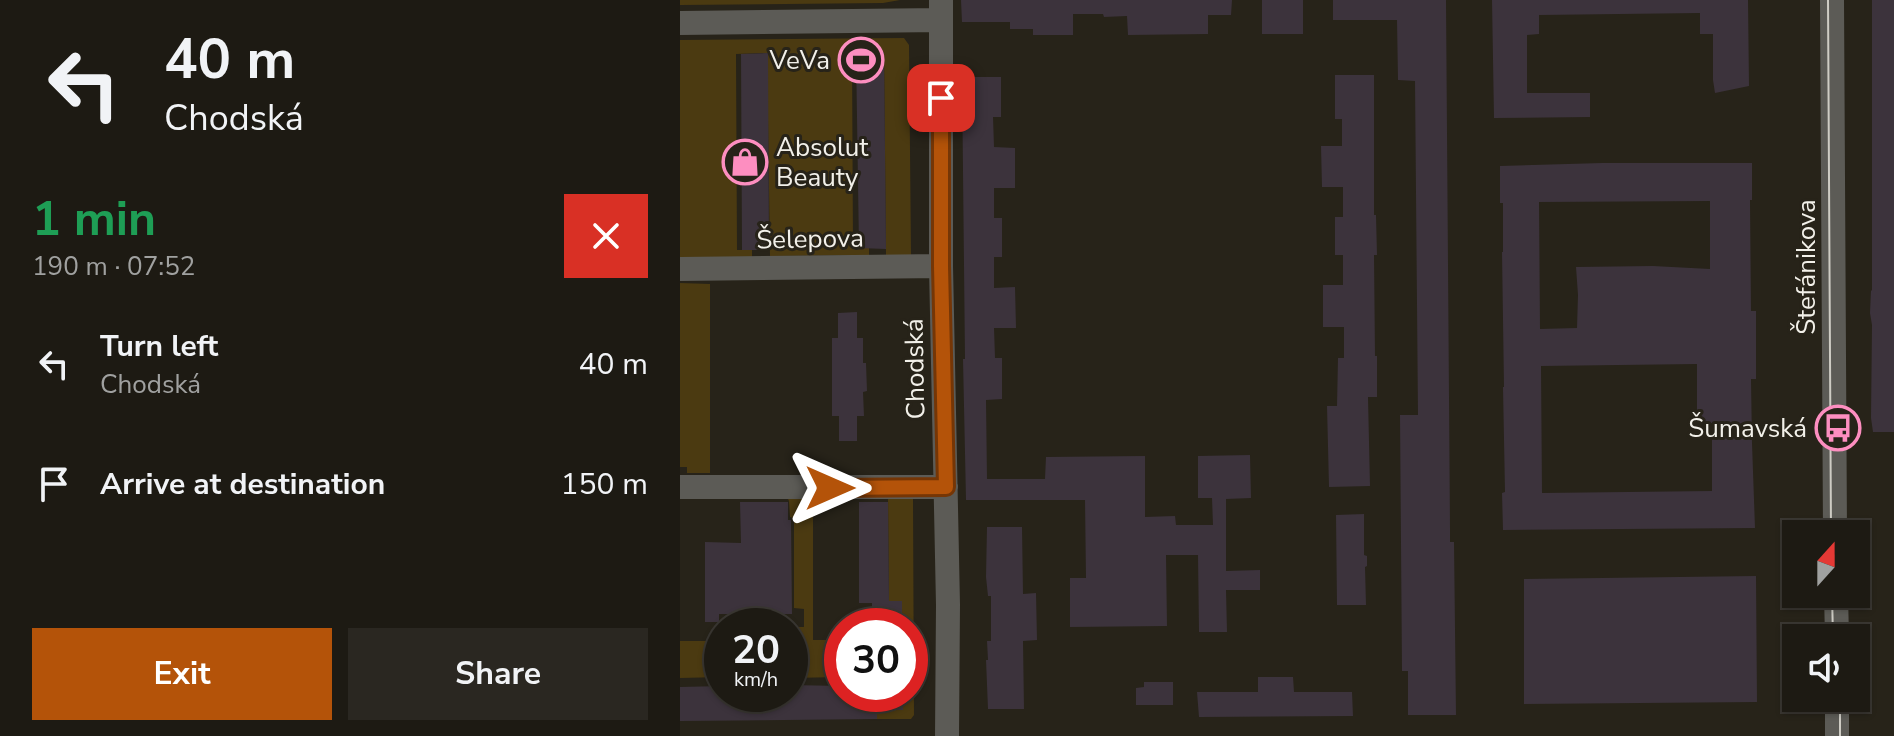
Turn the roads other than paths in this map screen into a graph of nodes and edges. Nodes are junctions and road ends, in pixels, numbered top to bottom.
1 (1832, 0) edge
2 (941, 10) edge
3 (680, 23) edge
4 (941, 266) junction
5 (680, 269) edge
6 (680, 487) edge
7 (946, 487) junction
8 (1835, 520) edge
9 (1837, 712) edge
10 (947, 736) edge
11 (1837, 736) edge

1 - 8 street, Štefánikova
2 - 3 street
2 - 4 street, Chodská
4 - 5 street, Šelepova
4 - 7 street, Chodská
6 - 7 street
7 - 10 street, Chodská
9 - 11 street

